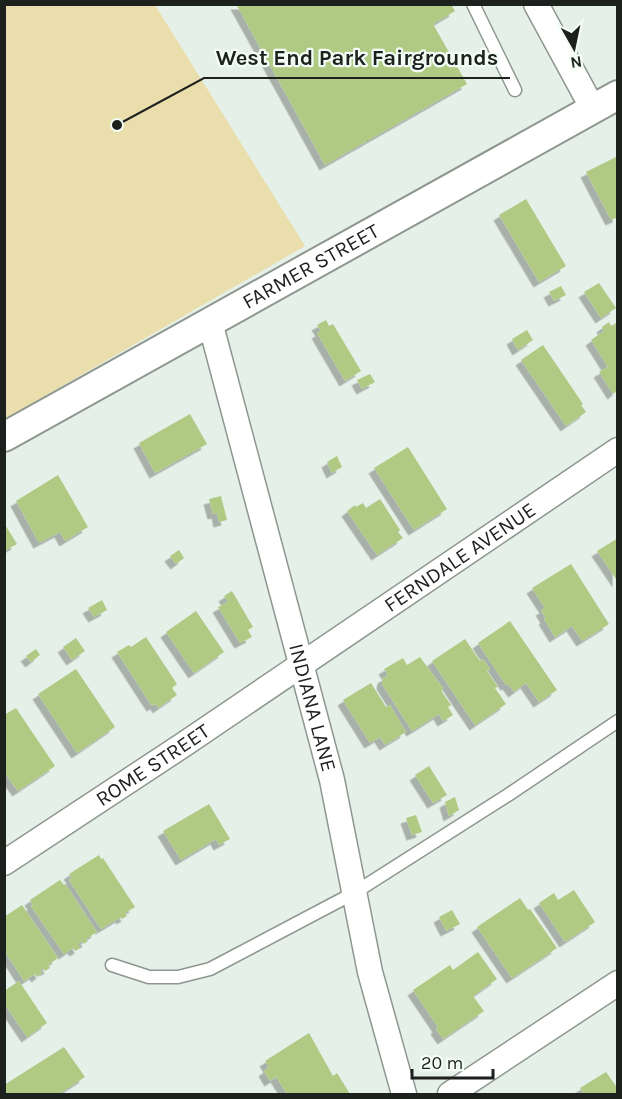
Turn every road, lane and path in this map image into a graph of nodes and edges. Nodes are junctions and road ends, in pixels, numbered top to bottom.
1 (473, 4) edge
2 (536, 4) edge
3 (515, 90) dead end
4 (605, 102) edge
5 (210, 322) junction
6 (4, 437) edge
7 (618, 450) edge
8 (301, 664) junction
9 (618, 721) edge
10 (4, 863) edge
11 (354, 893) junction
12 (112, 965) dead end
13 (618, 983) edge
14 (404, 1095) edge
15 (450, 1095) edge

1 - 3 lane
2 - 4 street
4 - 5 street, FARMER STREET
5 - 6 street, FARMER STREET
5 - 8 street, INDIANA LANE
7 - 8 street, FERNDALE AVENUE
8 - 10 street, ROME STREET
8 - 11 street, INDIANA LANE
9 - 11 lane
11 - 12 lane
11 - 14 street, INDIANA LANE
13 - 15 street

